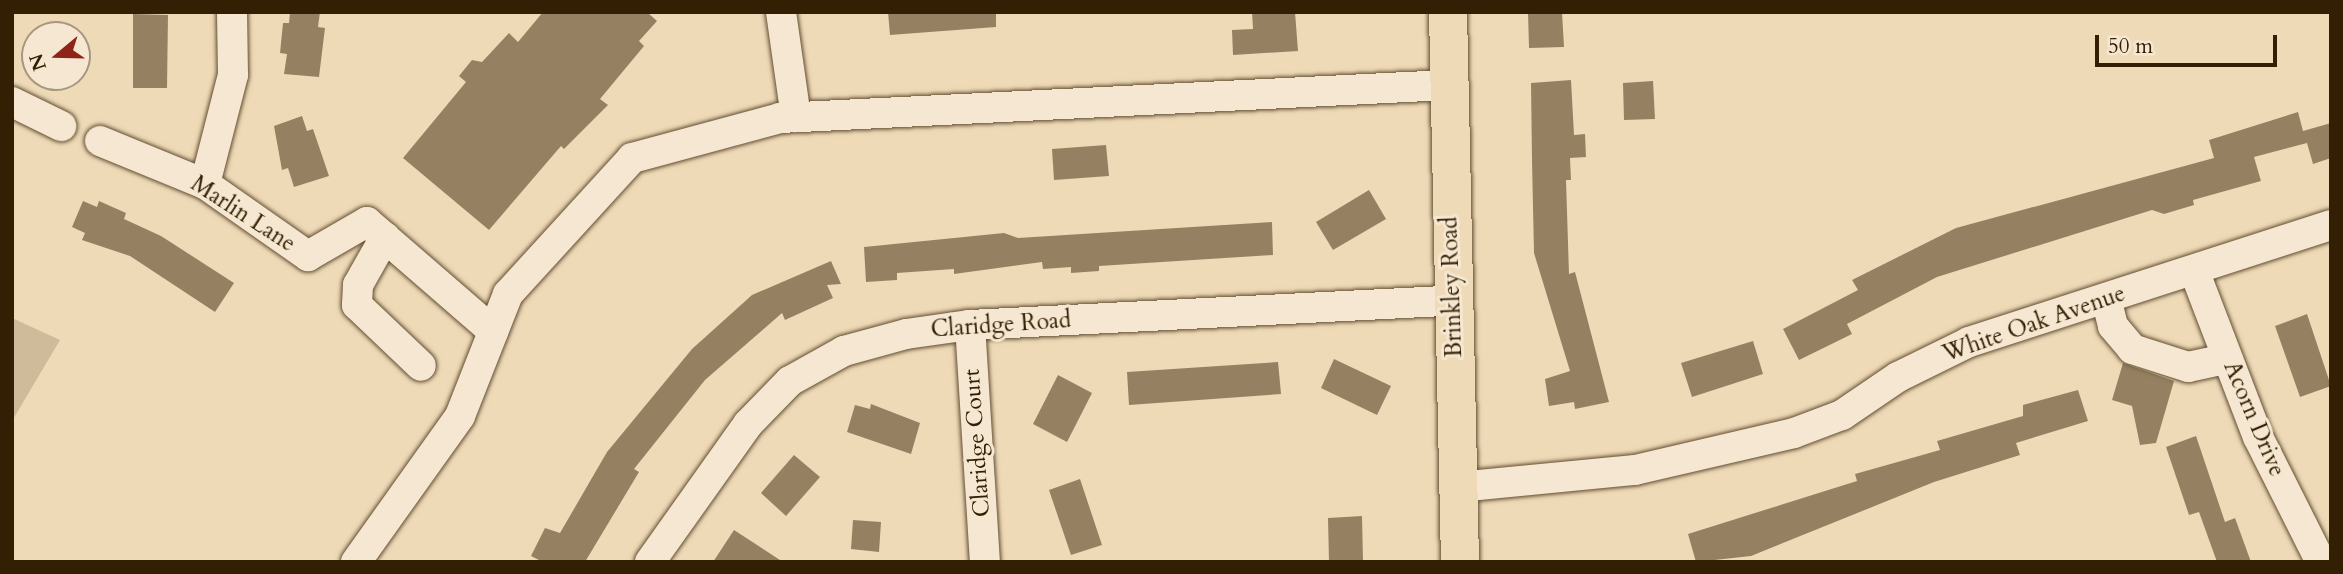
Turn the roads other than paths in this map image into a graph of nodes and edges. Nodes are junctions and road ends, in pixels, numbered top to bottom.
1 (232, 12) edge
2 (781, 12) edge
3 (1448, 12) edge
4 (1447, 85) junction
5 (12, 102) edge
6 (796, 117) junction
7 (61, 126) dead end
8 (100, 141) dead end
9 (205, 184) junction
10 (2331, 225) edge
11 (385, 237) junction
12 (2195, 273) junction
13 (2106, 298) junction
14 (1452, 301) junction
15 (970, 325) junction
16 (493, 331) junction
17 (2227, 359) junction
18 (421, 366) dead end
19 (1458, 488) junction
20 (356, 562) edge
21 (650, 562) edge
22 (985, 562) edge
23 (1460, 562) edge
24 (2321, 562) edge

1 - 9 street
2 - 6 street
3 - 4 main road, Brinkley Road
4 - 6 street
4 - 14 main road, Brinkley Road
5 - 7 street
6 - 16 street
8 - 9 street, Marlin Lane
9 - 11 street, Marlin Lane
10 - 12 street, White Oak Avenue
11 - 16 street
11 - 18 street
12 - 13 street, White Oak Avenue
12 - 17 street, Acorn Drive
13 - 17 street
13 - 19 street, White Oak Avenue
14 - 15 street, Claridge Road
14 - 19 main road, Brinkley Road
15 - 21 street, Claridge Road
15 - 22 street, Claridge Court
16 - 20 street
17 - 24 street, Acorn Drive
19 - 23 main road, Brinkley Road

